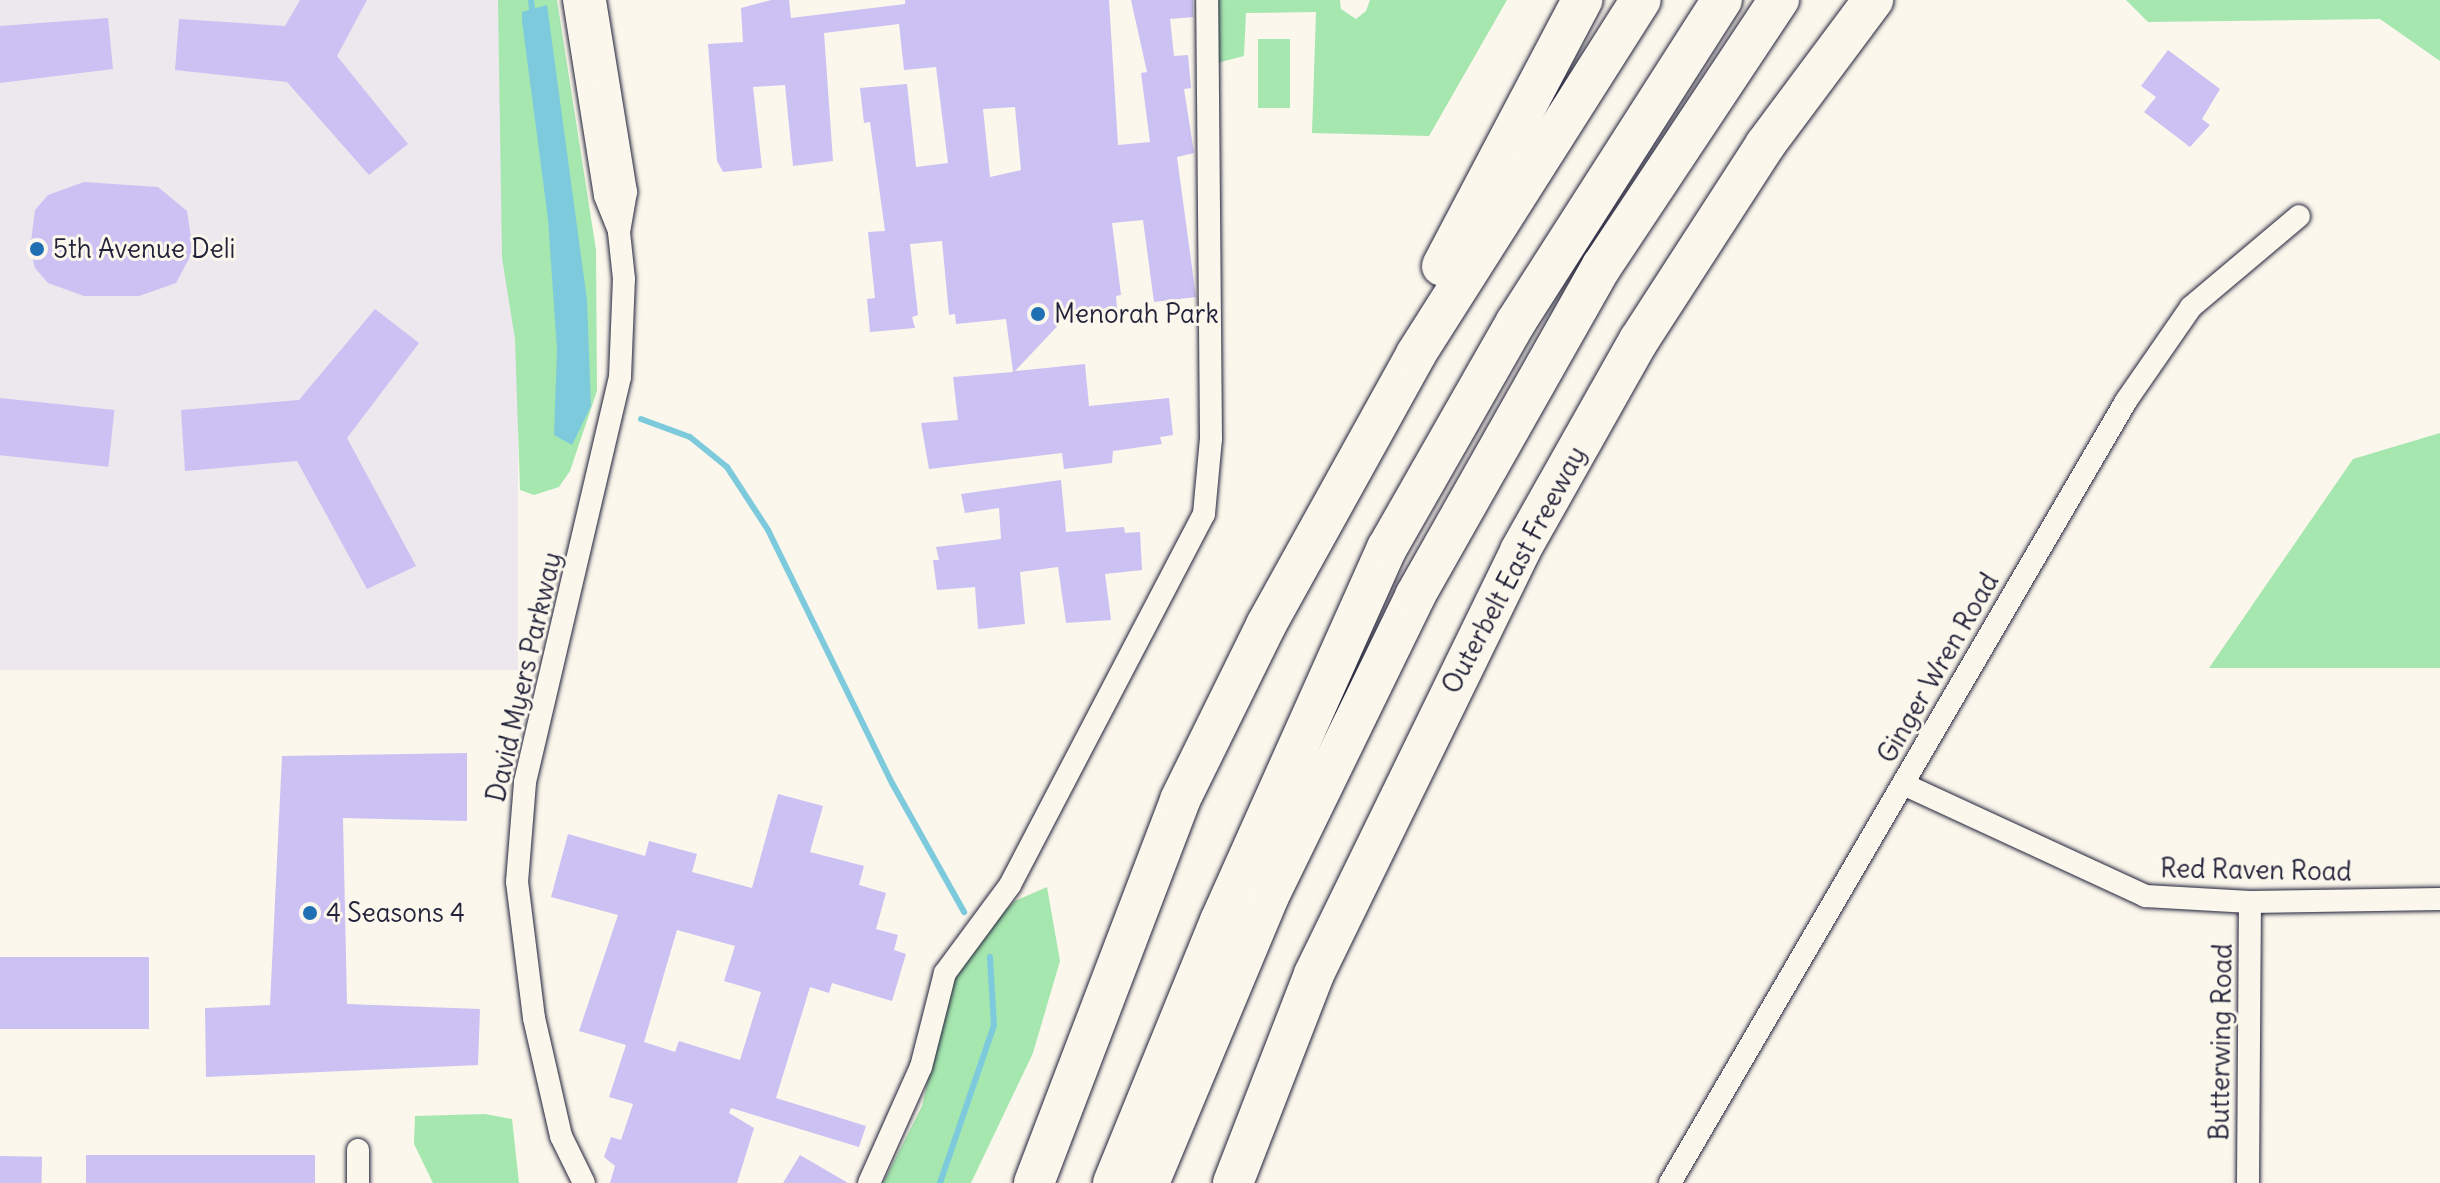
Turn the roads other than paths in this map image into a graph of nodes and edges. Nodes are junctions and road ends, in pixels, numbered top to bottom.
1 (574, 0) edge
2 (595, 0) edge
3 (1207, 0) edge
4 (1582, 0) edge
5 (1641, 0) edge
6 (1722, 0) edge
7 (1779, 0) edge
8 (1873, 0) edge
9 (2299, 216) dead end
10 (619, 232) junction
11 (1266, 625) junction
12 (1903, 784) junction
13 (2440, 899) edge
14 (2250, 902) junction
15 (358, 1150) dead end
16 (582, 1181) edge
17 (358, 1183) edge
18 (869, 1183) edge
19 (1034, 1183) edge
20 (1113, 1183) edge
21 (1149, 1183) edge
22 (1233, 1183) edge
23 (1670, 1183) edge
24 (2248, 1183) edge

1 - 10 street, David Myers Parkway
2 - 10 street, David Myers Parkway
3 - 18 street
4 - 11 highway
5 - 11 highway
6 - 20 highway
7 - 21 highway
8 - 22 highway, Outerbelt East Freeway
9 - 12 street, Ginger Wren Road
10 - 16 street, David Myers Parkway
11 - 19 highway
12 - 14 street, Red Raven Road
12 - 23 street, Ginger Wren Road
13 - 14 street, Red Raven Road
14 - 24 street, Butterwing Road
15 - 17 street

